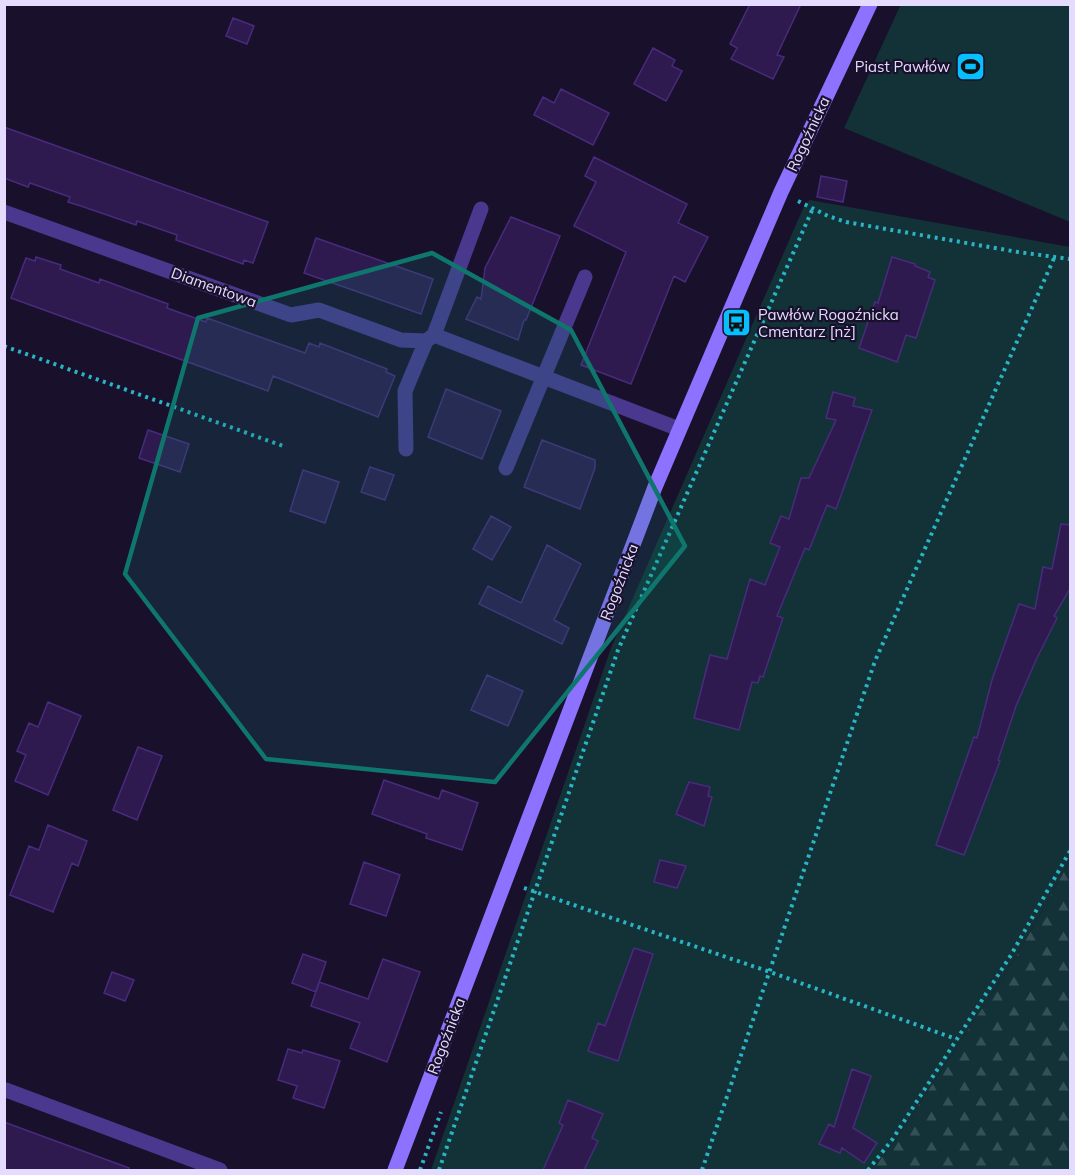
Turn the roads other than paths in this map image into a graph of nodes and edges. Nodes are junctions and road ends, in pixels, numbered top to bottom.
1 (870, 4) edge
2 (481, 209) dead end
3 (4, 212) edge
4 (585, 277) dead end
5 (430, 338) junction
6 (543, 376) junction
7 (679, 429) junction
8 (406, 449) dead end
9 (506, 468) dead end
10 (6, 1090) edge
11 (220, 1170) edge
12 (394, 1170) edge

1 - 7 street, Rogoźnicka
2 - 5 street
3 - 5 street, Diamentowa
4 - 6 street
5 - 6 street, Diamentowa
5 - 8 street
6 - 7 street, Diamentowa
6 - 9 street
7 - 12 street, Rogoźnicka
10 - 11 street

